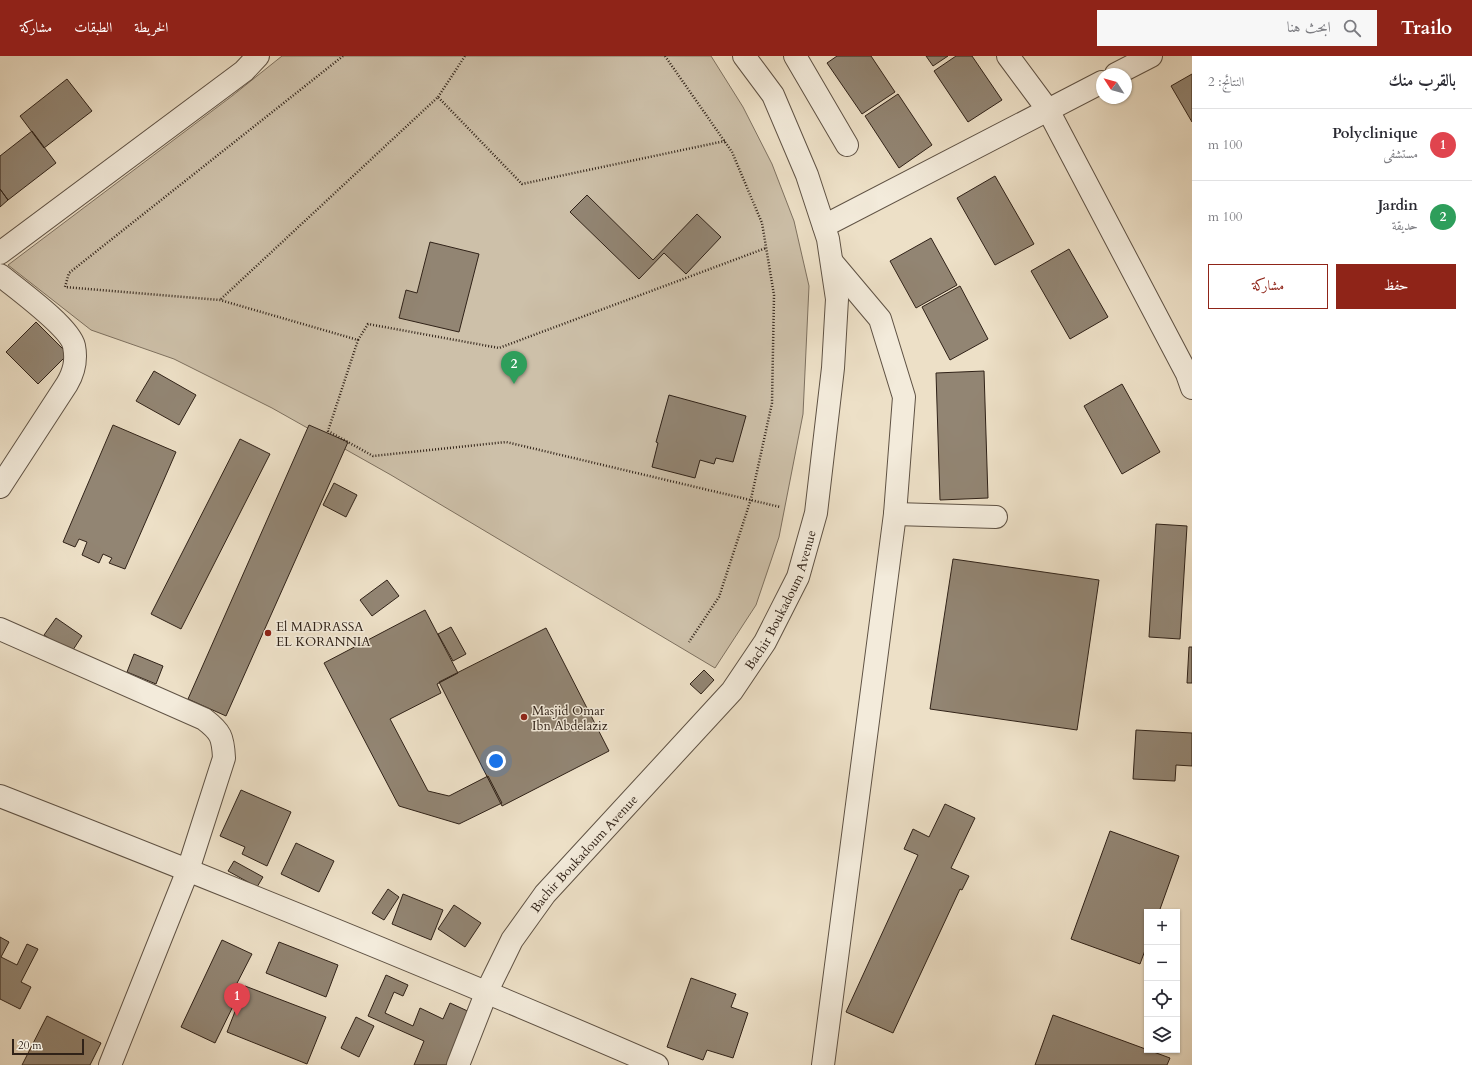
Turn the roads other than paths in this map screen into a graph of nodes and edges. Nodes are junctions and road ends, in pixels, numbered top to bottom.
1 (258, 56) edge
2 (744, 56) edge
3 (795, 56) edge
4 (1008, 56) edge
5 (1150, 56) edge
6 (1127, 68) edge
7 (1096, 85) edge
8 (1048, 110) junction
9 (847, 145) dead end
10 (824, 226) junction
11 (0, 253) edge
12 (832, 262) junction
13 (0, 275) edge
14 (1192, 388) edge
15 (0, 487) edge
16 (895, 514) junction
17 (996, 517) dead end
18 (0, 629) edge
19 (0, 796) edge
20 (188, 870) junction
21 (487, 991) junction
22 (110, 1065) edge
23 (458, 1065) edge
24 (657, 1065) edge
25 (823, 1065) edge

1 - 11 street
2 - 10 street, Bachir Boukadoum Avenue
3 - 9 street
4 - 8 street
5 - 6 street
7 - 8 street
8 - 10 street
8 - 14 street
10 - 12 street, Bachir Boukadoum Avenue
12 - 16 street
12 - 21 street, Bachir Boukadoum Avenue
13 - 15 street
16 - 17 street
16 - 25 street
18 - 20 street
19 - 20 street
20 - 21 street
20 - 22 street
21 - 23 street, Bachir Boukadoum Avenue
21 - 24 street

